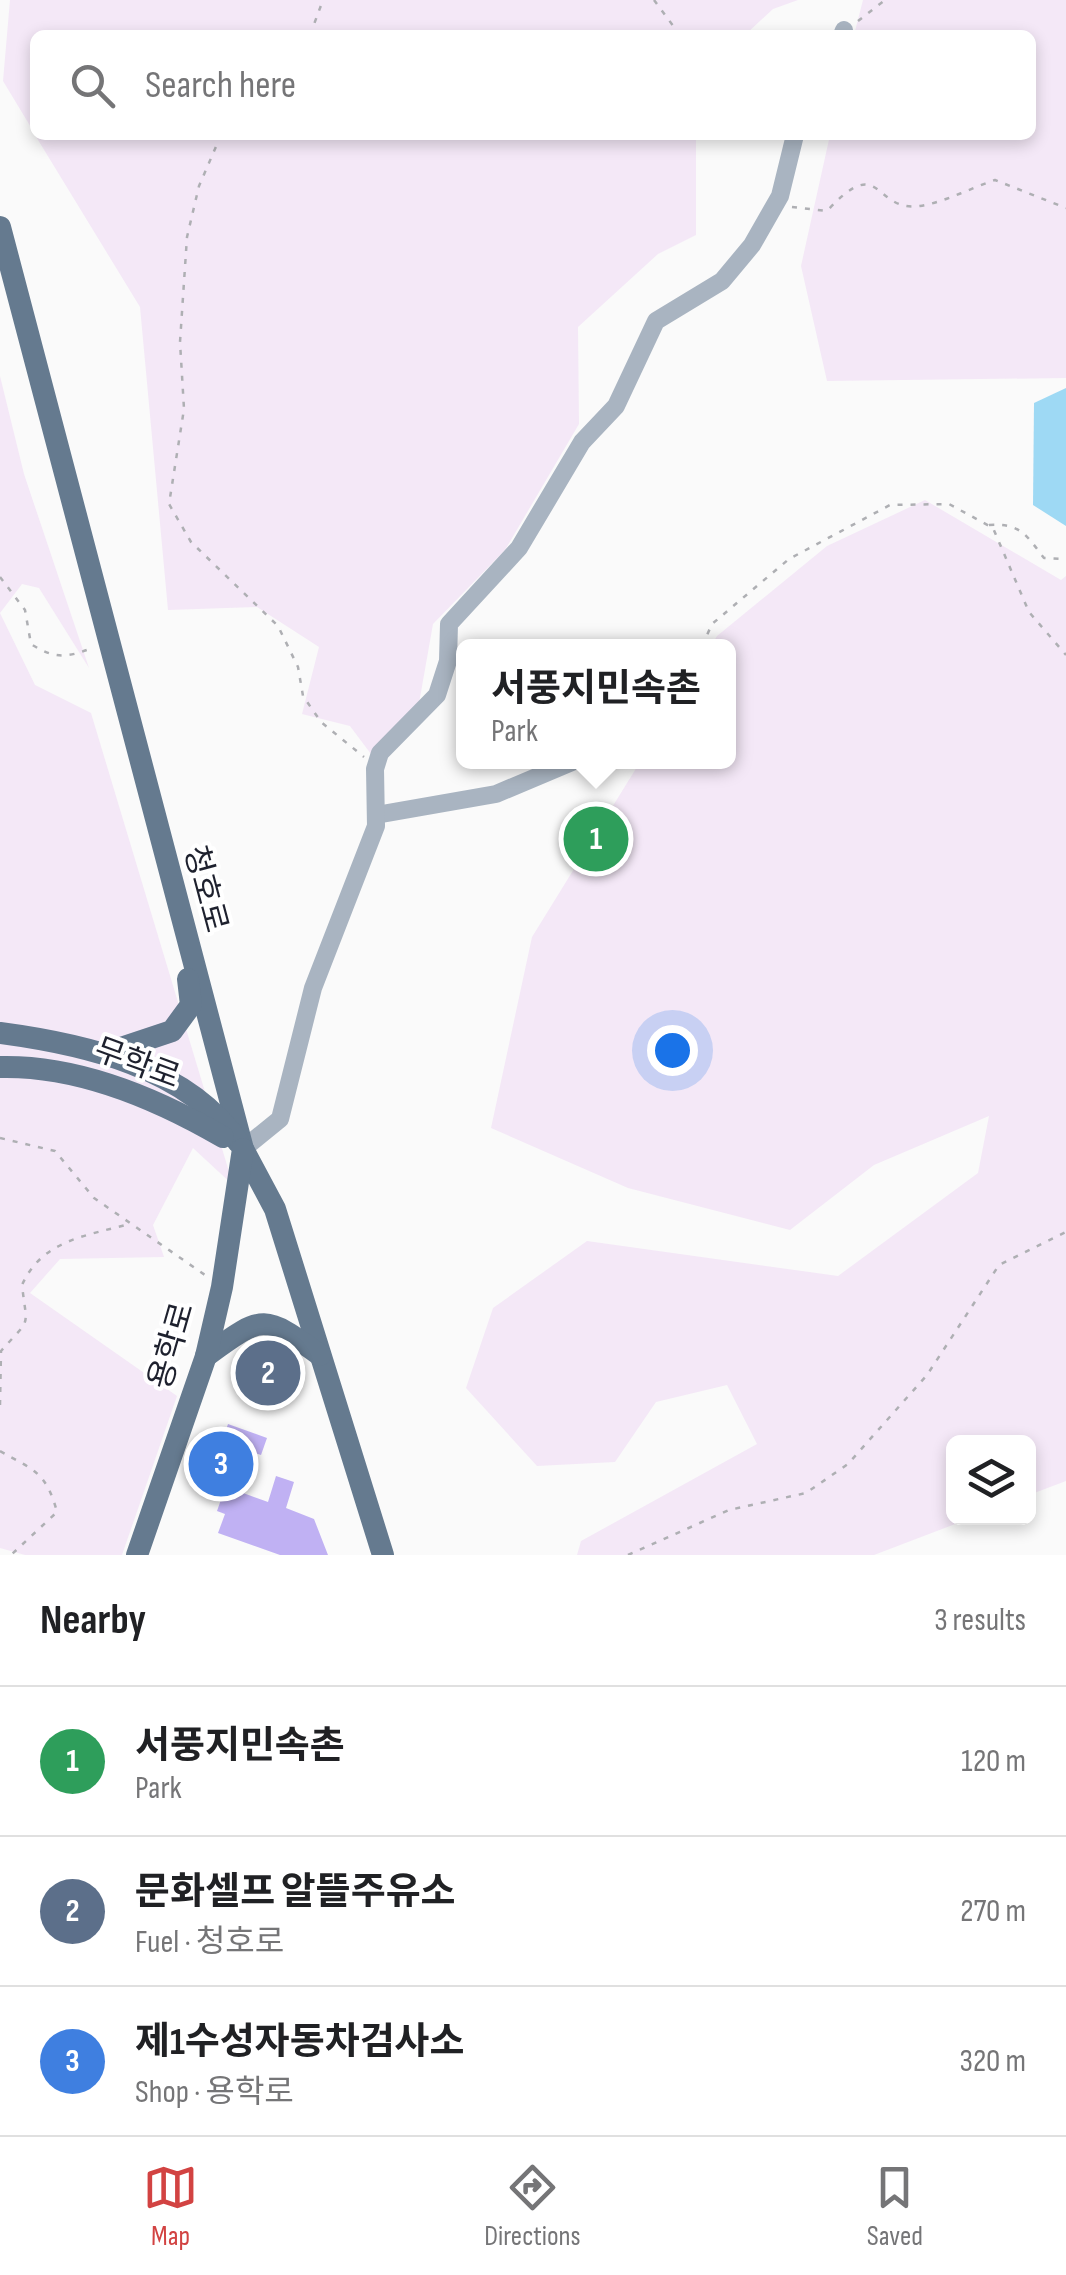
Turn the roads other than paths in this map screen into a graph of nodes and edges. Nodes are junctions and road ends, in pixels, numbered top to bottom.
1 (794, 140) edge
2 (0, 227) edge
3 (555, 769) edge
4 (376, 814) junction
5 (185, 941) junction
6 (0, 1033) edge
7 (101, 1054) junction
8 (0, 1067) edge
9 (243, 1149) junction
10 (320, 1355) junction
11 (206, 1356) junction
12 (137, 1555) edge
13 (383, 1555) edge

1 - 4 lane
2 - 5 main road, 청호로
3 - 4 lane
4 - 9 lane
5 - 7 main road
5 - 9 main road, 청호로
6 - 7 main road
7 - 9 main road
8 - 9 main road, 무학로
9 - 10 main road, 청호로
9 - 11 main road, 용학로
10 - 11 main road
10 - 13 main road, 청호로
11 - 12 main road, 용학로

